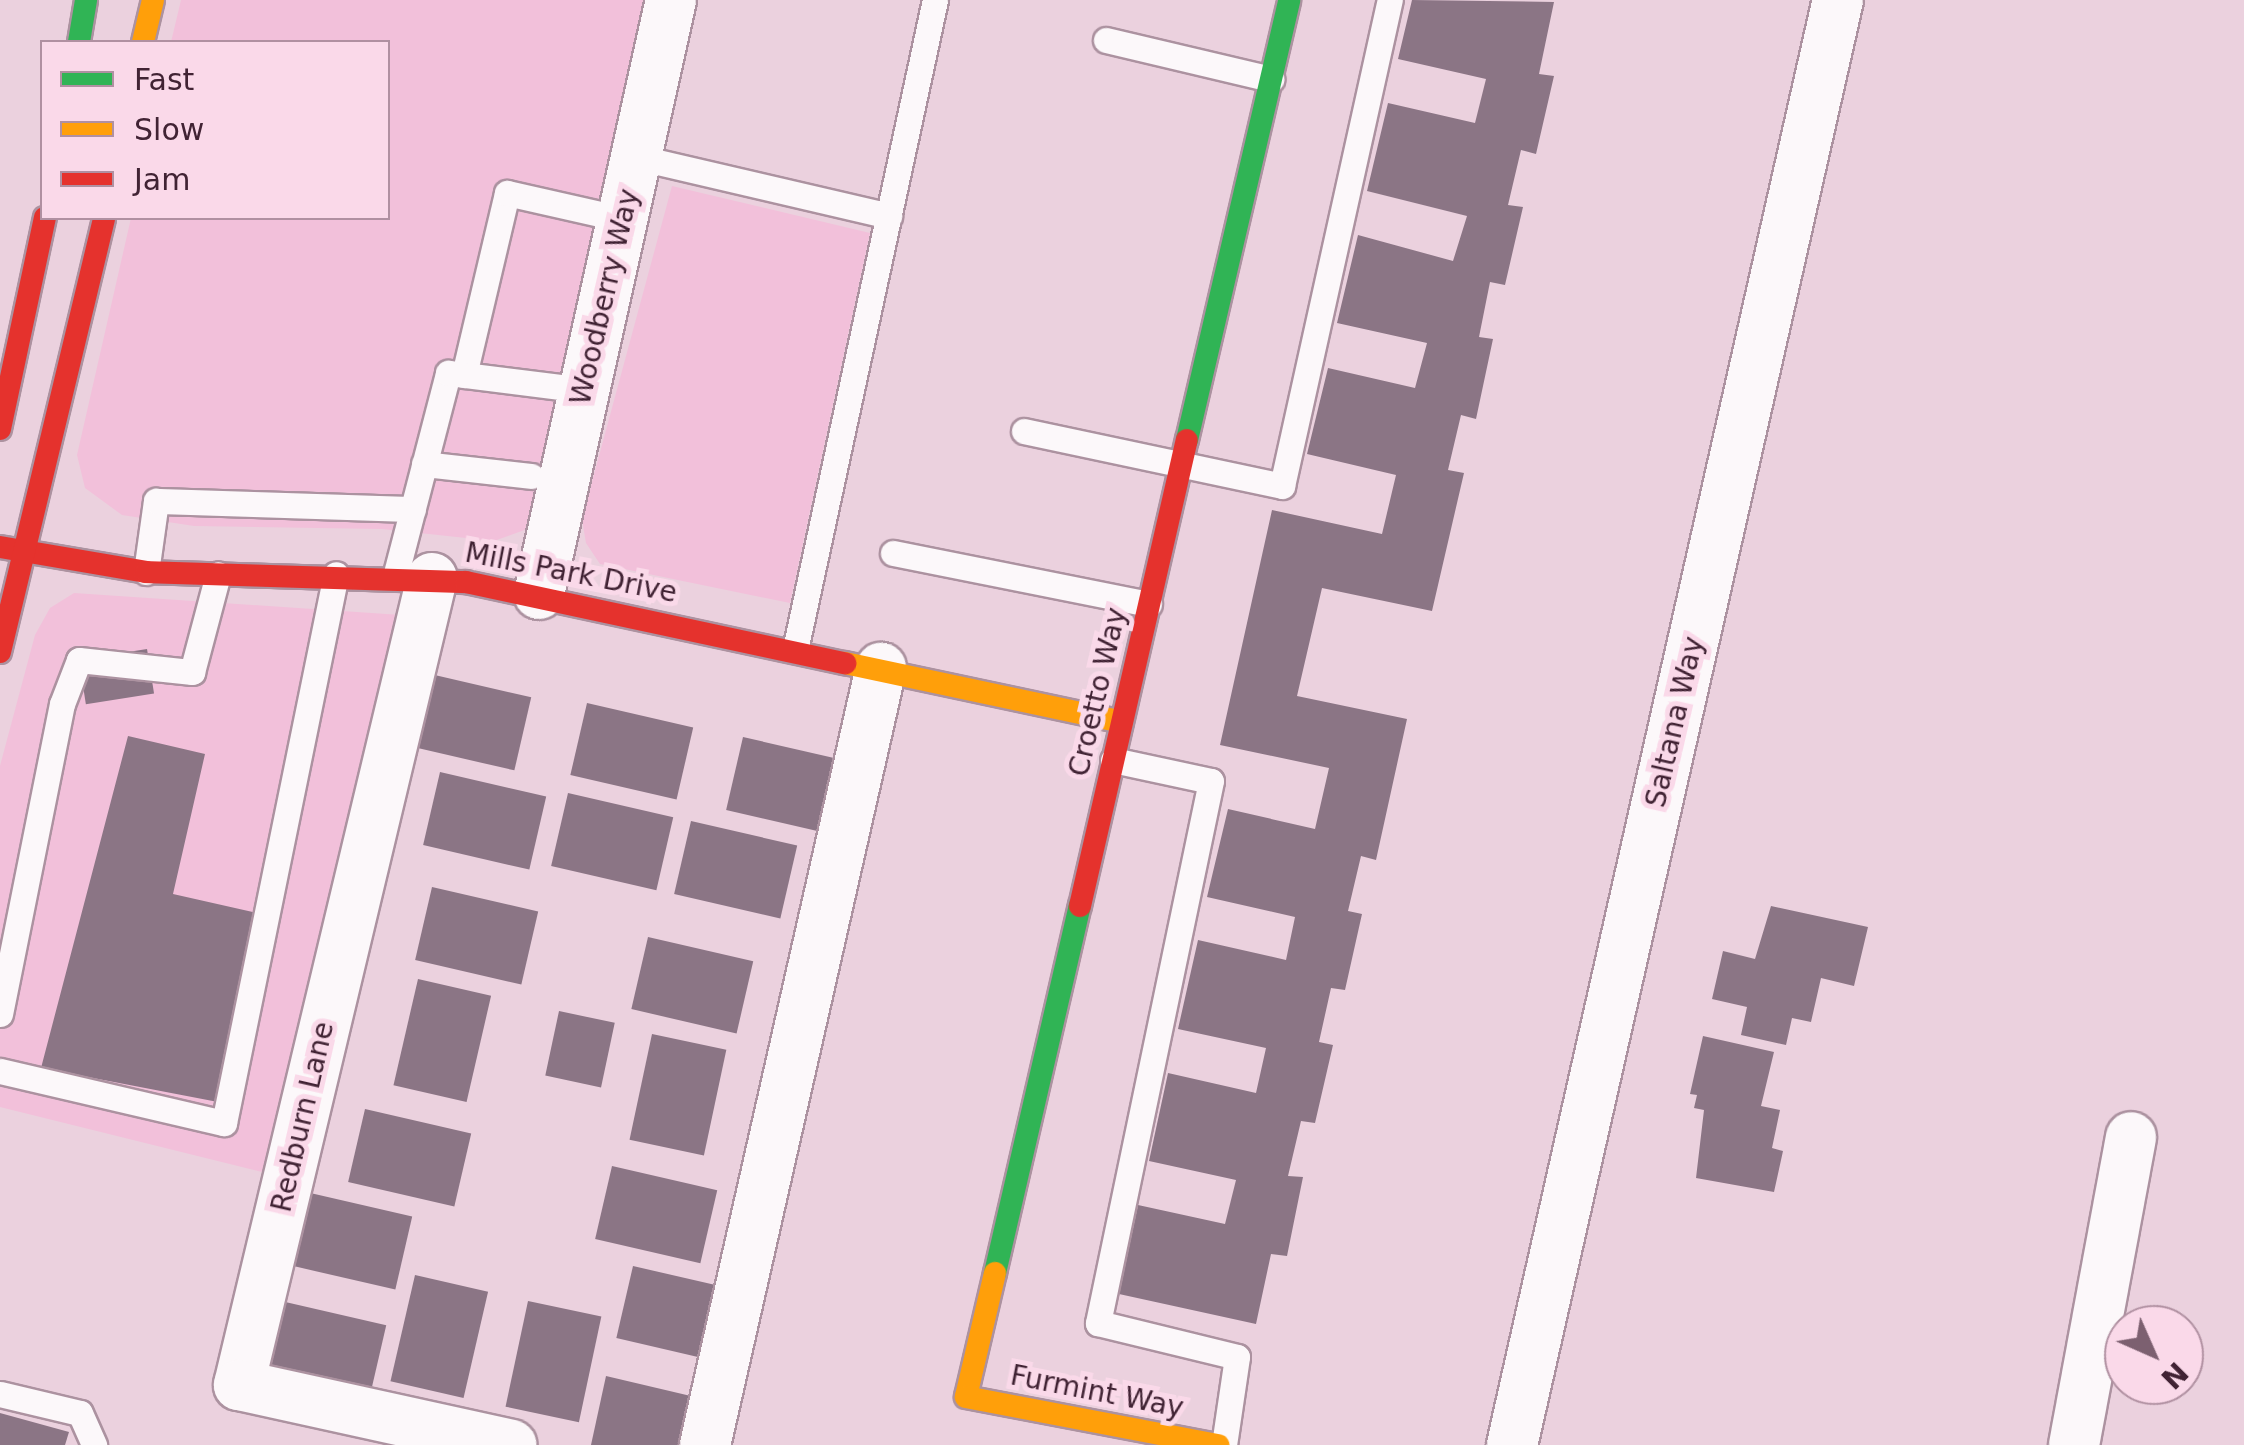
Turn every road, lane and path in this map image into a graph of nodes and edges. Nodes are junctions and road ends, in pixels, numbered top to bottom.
1 (86, 0) edge
2 (152, 0) edge
3 (671, 0) edge
4 (935, 0) edge
5 (1289, 0) edge
6 (1390, 0) edge
7 (1838, 0) edge
8 (79, 40) edge
9 (143, 40) edge
10 (1106, 40) dead end
11 (1270, 79) junction
12 (636, 157) junction
13 (888, 216) junction
14 (622, 219) junction
15 (45, 220) edge
16 (103, 220) edge
17 (464, 376) junction
18 (584, 390) junction
19 (0, 429) edge
20 (1024, 431) dead end
21 (424, 464) junction
22 (1182, 465) junction
23 (531, 476) dead end
24 (413, 509) junction
25 (11, 550) edge
26 (893, 553) dead end
27 (146, 572) junction
28 (218, 574) junction
29 (336, 574) junction
30 (414, 578) junction
31 (538, 594) junction
32 (1149, 604) junction
33 (795, 650) junction
34 (0, 652) edge
35 (881, 668) junction
36 (1122, 722) junction
37 (1113, 760) junction
38 (0, 1014) edge
39 (0, 1071) edge
40 (2130, 1137) dead end
41 (0, 1394) edge
42 (966, 1398) joint
43 (94, 1445) edge
44 (511, 1445) edge
45 (705, 1445) edge
46 (1221, 1445) edge
47 (1512, 1445) edge
48 (2074, 1445) edge

1 - 8 street
2 - 9 street
3 - 12 street, Woodberry Way
4 - 13 lane
5 - 11 street, Croetto Way
6 - 22 lane
7 - 47 street, Saltana Way
10 - 11 lane
11 - 22 street, Croetto Way
12 - 13 lane
12 - 14 street, Woodberry Way
13 - 33 lane
14 - 17 lane
14 - 18 street, Woodberry Way
15 - 19 street
16 - 25 street
17 - 18 lane
17 - 21 lane
18 - 31 street, Woodberry Way
20 - 22 lane
21 - 23 lane
21 - 24 lane
22 - 32 street, Croetto Way
24 - 27 lane
24 - 30 lane
25 - 27 street, Mills Park Drive
25 - 34 street
26 - 32 lane
27 - 28 street, Mills Park Drive
28 - 29 street, Mills Park Drive
28 - 38 lane
29 - 30 street, Mills Park Drive
29 - 39 lane
30 - 31 street, Mills Park Drive
30 - 44 street, Redburn Lane
31 - 33 street, Mills Park Drive
32 - 36 street, Croetto Way
33 - 35 street, Mills Park Drive
35 - 36 street, Mills Park Drive
35 - 45 street
36 - 37 street, Croetto Way
37 - 42 street, Croetto Way
37 - 46 lane
40 - 48 street
41 - 43 lane
42 - 46 street, Furmint Way

